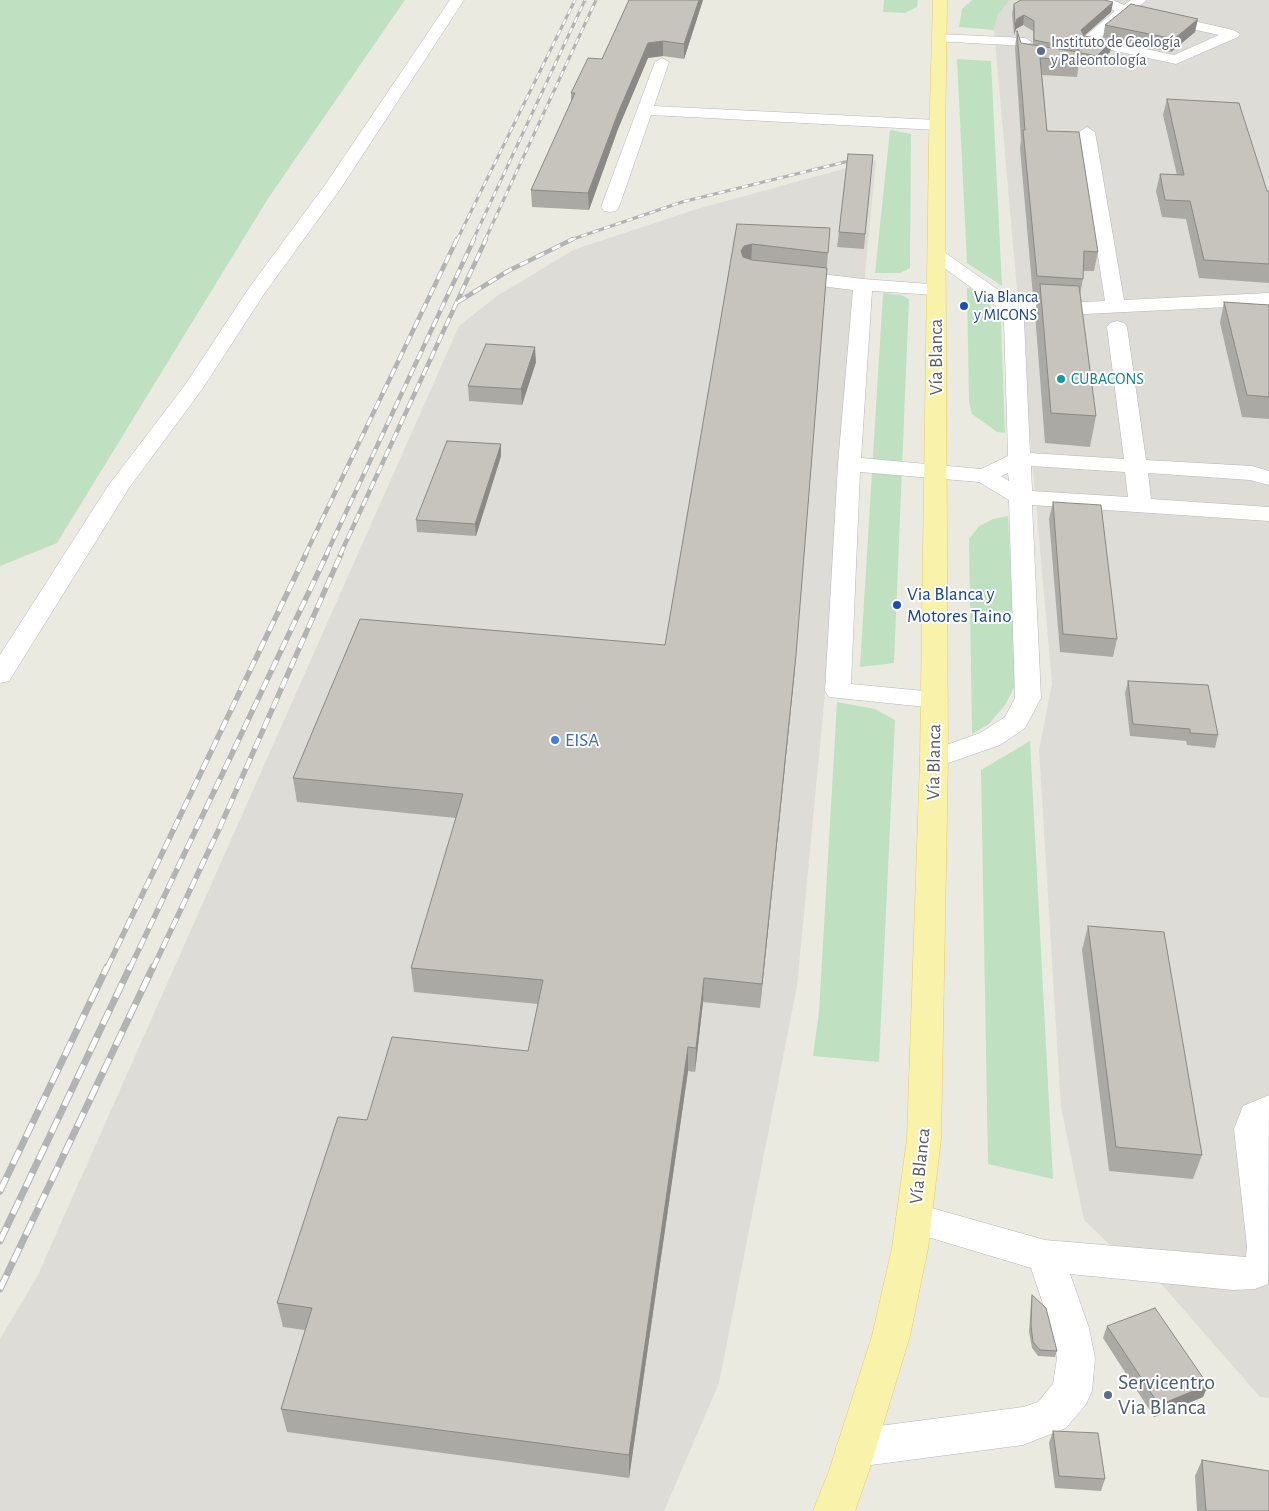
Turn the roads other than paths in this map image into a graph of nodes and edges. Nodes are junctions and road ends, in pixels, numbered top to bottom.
1 (457, 0) edge
2 (941, 0) edge
3 (1101, 0) edge
4 (1140, 0) edge
5 (1125, 10) junction
6 (940, 38) junction
7 (1034, 57) edge
8 (662, 62) edge
9 (645, 110) junction
10 (937, 125) junction
11 (1088, 132) dead end
12 (610, 207) dead end
13 (937, 256) junction
14 (770, 274) edge
15 (863, 285) junction
16 (936, 290) junction
17 (1269, 298) edge
18 (1002, 301) junction
19 (1116, 316) junction
20 (1019, 459) junction
21 (850, 464) junction
22 (1136, 466) junction
23 (936, 472) junction
24 (984, 476) junction
25 (1269, 478) edge
26 (1021, 497) junction
27 (1141, 506) junction
28 (1269, 514) edge
29 (0, 675) edge
30 (935, 700) junction
31 (934, 760) junction
32 (1269, 1109) edge
33 (914, 1218) junction
34 (1044, 1256) junction
35 (856, 1448) junction
36 (834, 1511) edge

1 - 29 lane
2 - 6 main road, Vía Blanca
3 - 5 lane
4 - 5 lane
5 - 5 lane
6 - 7 lane
6 - 10 main road, Vía Blanca
8 - 9 lane
9 - 10 lane
9 - 12 lane
10 - 13 main road, Vía Blanca
11 - 19 lane
13 - 16 main road, Vía Blanca
13 - 18 lane
14 - 15 lane
15 - 16 lane
15 - 21 lane
16 - 23 main road, Vía Blanca
17 - 19 lane
18 - 19 lane
18 - 20 lane
19 - 22 lane
20 - 22 lane
20 - 24 lane
20 - 26 lane
21 - 23 lane
21 - 30 lane
22 - 25 lane
22 - 27 lane
23 - 24 lane
23 - 30 main road, Vía Blanca
24 - 26 lane
26 - 27 lane
26 - 31 lane
27 - 28 lane
30 - 31 main road, Vía Blanca
31 - 33 main road, Vía Blanca
32 - 34 lane
33 - 34 lane
33 - 35 main road, Vía Blanca
34 - 35 lane
35 - 36 main road, Vía Blanca

